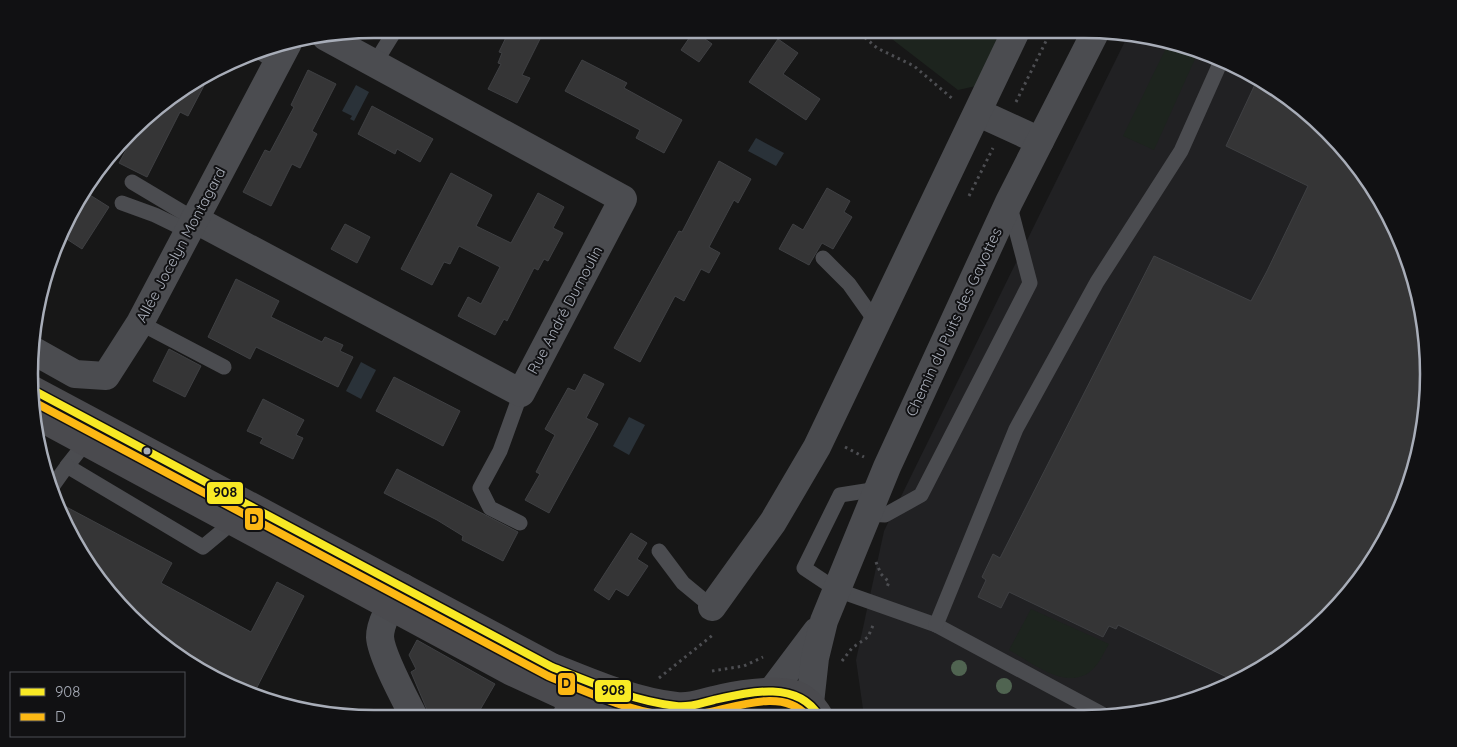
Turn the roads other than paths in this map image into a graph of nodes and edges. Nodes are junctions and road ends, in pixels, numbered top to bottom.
1 (390, 38) edge
2 (1013, 38) edge
3 (1093, 38) edge
4 (331, 40) edge
5 (274, 52) edge
6 (375, 63) junction
7 (1219, 66) edge
8 (979, 113) junction
9 (1040, 141) junction
10 (132, 182) dead end
11 (122, 202) dead end
12 (1009, 202) junction
13 (191, 225) junction
14 (823, 258) dead end
15 (876, 322) junction
16 (140, 324) junction
17 (38, 353) edge
18 (224, 367) dead end
19 (521, 393) junction
20 (38, 394) edge
21 (40, 417) edge
22 (89, 432) junction
23 (66, 466) junction
24 (55, 482) edge
25 (878, 489) junction
26 (868, 514) junction
27 (233, 522) junction
28 (520, 523) dead end
29 (659, 550) dead end
30 (837, 590) junction
31 (396, 597) junction
32 (712, 607) joint
33 (824, 621) junction
34 (936, 625) junction
35 (771, 692) junction
36 (563, 707) edge
37 (411, 710) edge
38 (577, 710) edge
39 (686, 710) edge
40 (695, 710) edge
41 (814, 710) edge
42 (1094, 710) edge

1 - 6 lane
2 - 8 street
3 - 9 street, Chemin du Puits des Gavottes
4 - 6 street, Rue André Dumoulin
5 - 13 street, Allée Jocelyn Montagard
6 - 19 street, Rue André Dumoulin
7 - 34 lane
8 - 9 street
8 - 15 street
9 - 12 street, Chemin du Puits des Gavottes
10 - 13 lane
11 - 13 lane
12 - 25 street, Chemin du Puits des Gavottes
12 - 26 lane
13 - 16 street, Allée Jocelyn Montagard
13 - 19 street, Rue André Dumoulin
14 - 15 lane
15 - 32 street
16 - 17 street, Allée Jocelyn Montagard
16 - 18 lane
19 - 28 lane
20 - 22 main road
21 - 22 main road
22 - 23 lane
22 - 27 main road
22 - 31 main road
23 - 24 lane
23 - 27 lane
25 - 26 street, Chemin du Puits des Gavottes
25 - 30 lane
26 - 30 street, Chemin du Puits des Gavottes
27 - 31 main road
29 - 32 lane
30 - 33 street, Chemin du Puits des Gavottes
30 - 34 lane
31 - 36 main road
31 - 37 street
31 - 39 main road
33 - 35 street, Chemin du Puits des Gavottes
33 - 41 street, Chemin du Puits des Gavottes
34 - 42 lane
35 - 40 main road
35 - 41 main road
36 - 38 main road

